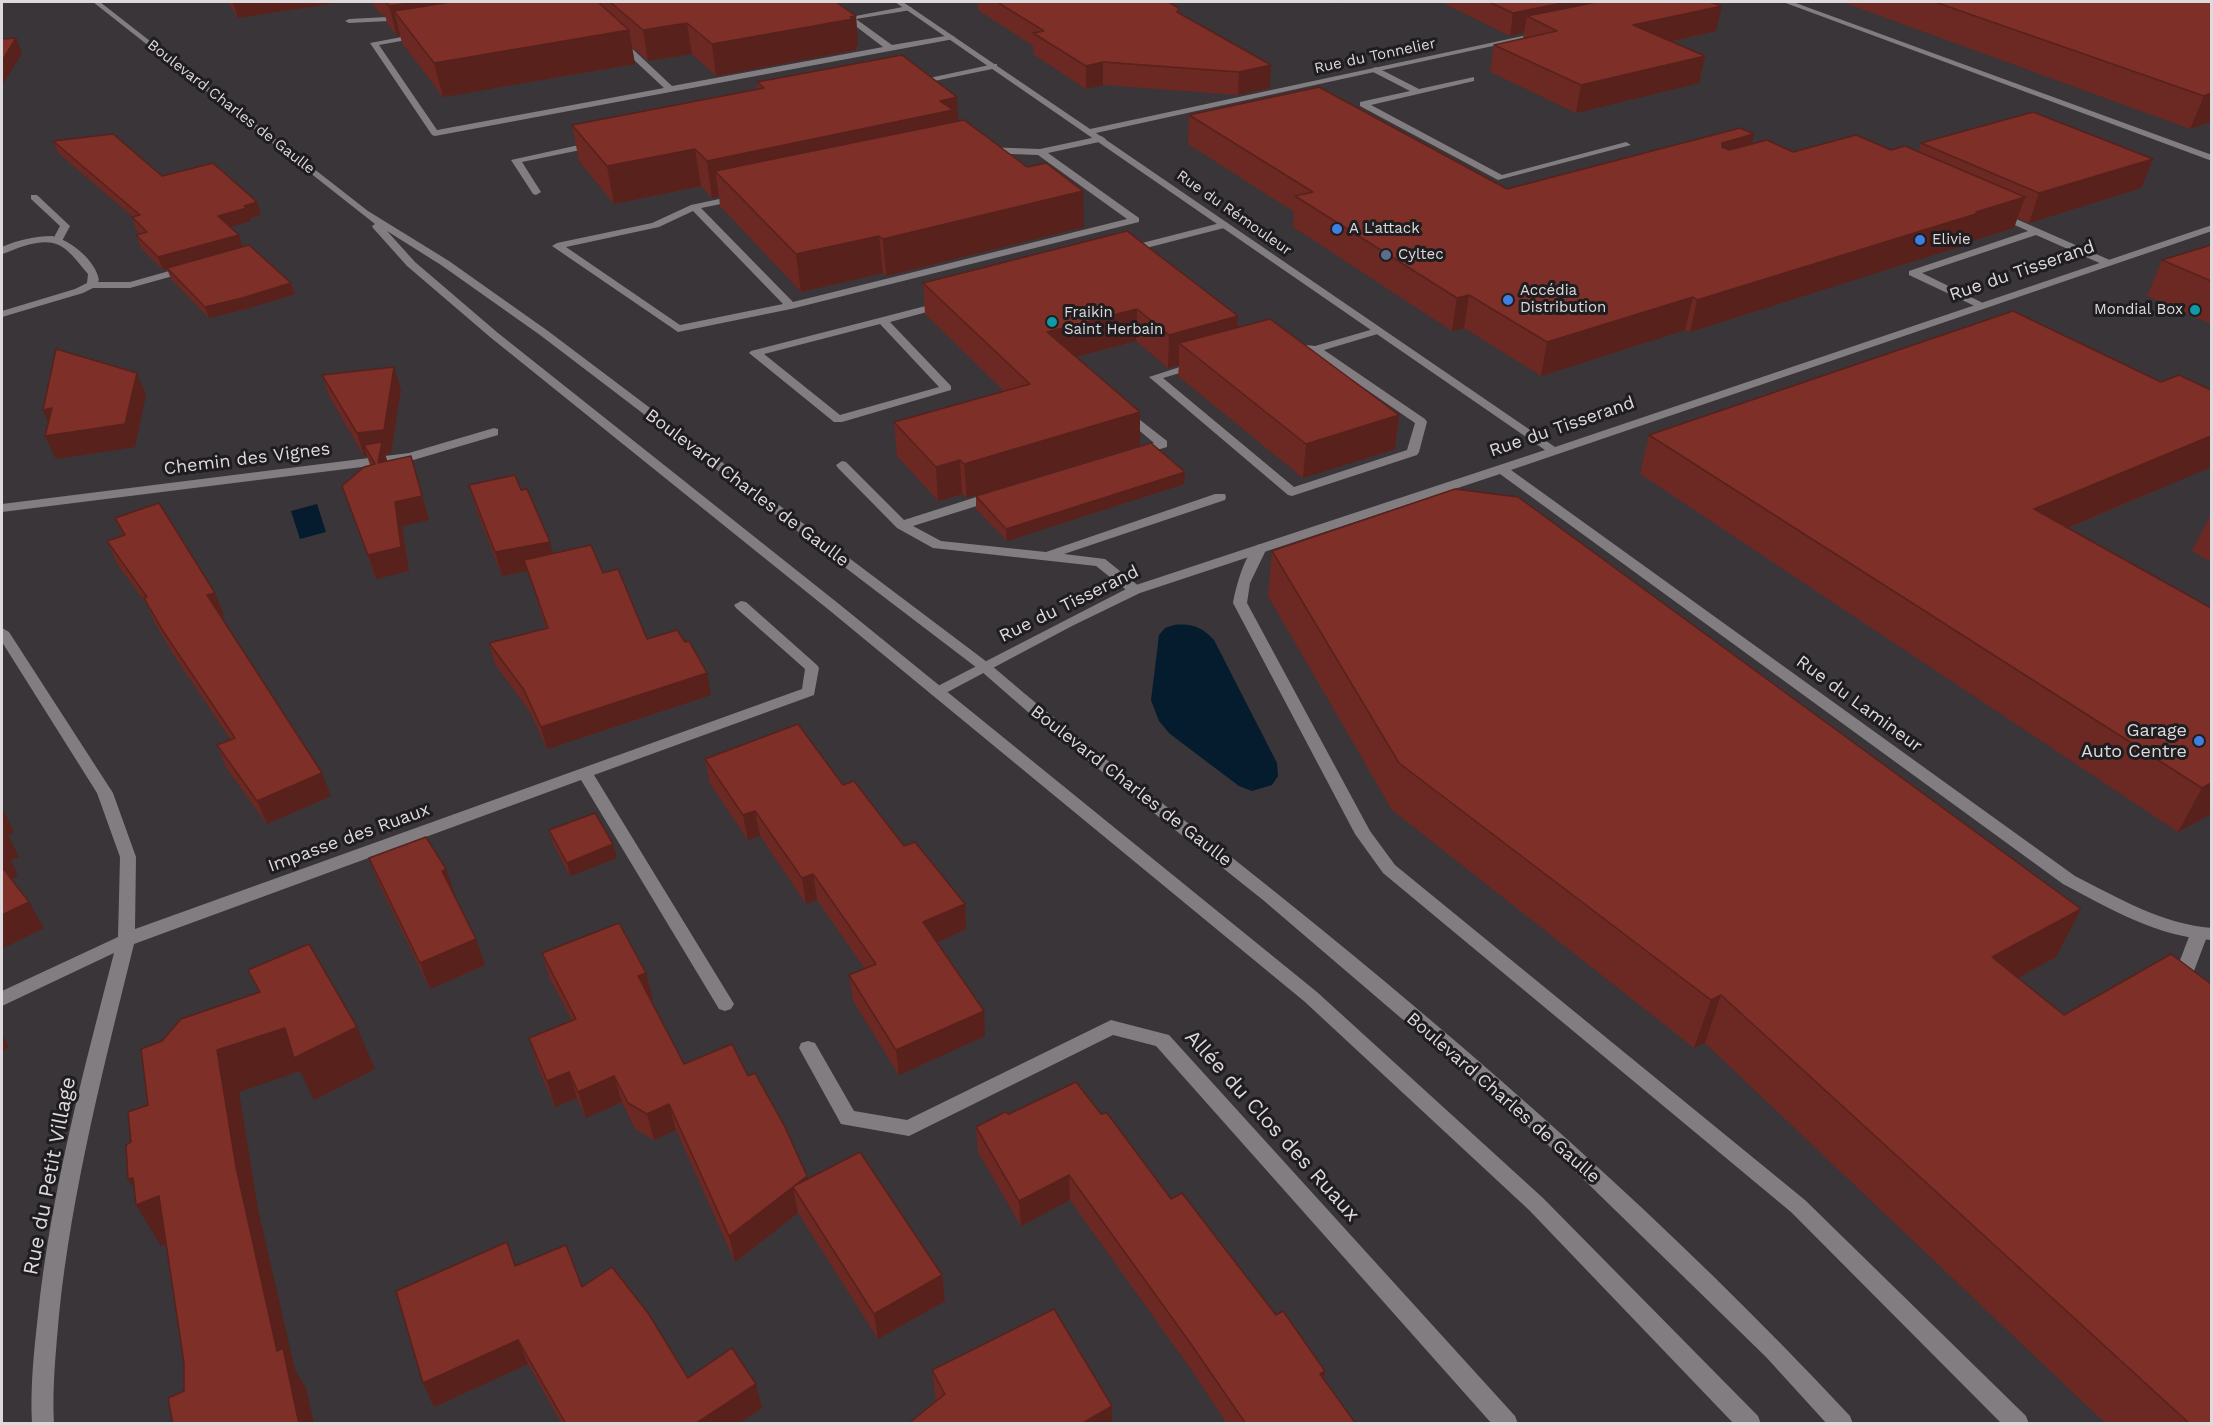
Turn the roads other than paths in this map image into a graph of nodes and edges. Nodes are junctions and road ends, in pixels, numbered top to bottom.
1 (96, 2) edge
2 (899, 2) edge
3 (1787, 2) edge
4 (909, 8) junction
5 (417, 17) edge
6 (349, 21) dead end
7 (610, 32) edge
8 (1550, 32) edge
9 (433, 33) edge
10 (951, 37) junction
11 (890, 48) junction
12 (994, 66) junction
13 (1376, 70) junction
14 (1471, 79) dead end
15 (910, 83) edge
16 (670, 89) junction
17 (1417, 92) junction
18 (1090, 132) junction
19 (1101, 139) junction
20 (608, 142) edge
21 (1626, 145) dead end
22 (977, 150) edge
23 (1040, 152) junction
24 (2211, 158) edge
25 (536, 192) dead end
26 (751, 195) edge
27 (34, 197) dead end
28 (694, 207) junction
29 (1984, 208) edge
30 (365, 213) junction
31 (1224, 225) junction
32 (2211, 228) edge
33 (2037, 231) junction
34 (57, 241) junction
35 (2, 251) edge
36 (1118, 259) edge
37 (2108, 263) junction
38 (197, 266) edge
39 (91, 285) junction
40 (961, 300) edge
41 (791, 306) junction
42 (1981, 306) junction
43 (2, 314) edge
44 (882, 320) junction
45 (1377, 331) junction
46 (1280, 345) edge
47 (1315, 349) junction
48 (1211, 360) edge
49 (1119, 407) edge
50 (494, 432) dead end
51 (1552, 450) junction
52 (1129, 454) edge
53 (842, 465) dead end
54 (1502, 469) junction
55 (1004, 493) edge
56 (1220, 497) dead end
57 (2, 508) edge
58 (902, 525) junction
59 (1260, 548) junction
60 (1046, 556) junction
61 (1135, 590) junction
62 (741, 605) dead end
63 (2, 632) edge
64 (986, 668) junction
65 (937, 692) junction
66 (585, 773) junction
67 (2205, 934) edge
68 (126, 940) junction
69 (2174, 998) edge
70 (2, 999) edge
71 (725, 1004) dead end
72 (808, 1047) dead end
73 (43, 1424) edge
74 (1508, 1424) edge
75 (1750, 1424) edge
76 (1842, 1424) edge
77 (2018, 1424) edge

1 - 30 street, Boulevard Charles de Gaulle
2 - 4 street, Rue du Rémouleur
3 - 24 street
4 - 10 street, Rue du Rémouleur
4 - 11 street
5 - 6 street
7 - 16 street
8 - 13 street, Rue du Tonnelier
9 - 16 street
10 - 11 street
10 - 12 street, Rue du Rémouleur
11 - 16 street
12 - 15 street
12 - 18 street, Rue du Rémouleur
13 - 17 street
13 - 18 street, Rue du Tonnelier
14 - 17 street
17 - 21 street
18 - 19 street, Rue du Rémouleur
19 - 23 street
19 - 31 street, Rue du Rémouleur
20 - 25 street
22 - 23 street
23 - 41 street
26 - 28 street
27 - 34 street
28 - 41 street
28 - 41 street
29 - 33 street
30 - 64 street, Boulevard Charles de Gaulle
30 - 65 street, Boulevard Charles de Gaulle
31 - 36 street
31 - 45 street, Rue du Rémouleur
32 - 37 street, Rue du Tisserand
33 - 37 street
33 - 42 street
34 - 35 street
34 - 39 street
37 - 42 street, Rue du Tisserand
38 - 39 street
39 - 43 street
40 - 44 street
42 - 51 street, Rue du Tisserand
44 - 44 street
45 - 47 street
45 - 51 street, Rue du Rémouleur
46 - 47 street
47 - 48 street
49 - 52 street
50 - 57 street, Chemin des Vignes
51 - 54 street, Rue du Tisserand
53 - 58 street
54 - 59 street, Rue du Tisserand
54 - 67 street, Rue du Lamineur
55 - 58 street
56 - 60 street
58 - 60 street
59 - 61 street, Rue du Tisserand
59 - 77 street
60 - 61 street
61 - 64 street, Rue du Tisserand
62 - 66 street, Impasse des Ruaux
63 - 68 street, Rue du Petit Village
64 - 65 street, Rue du Tisserand
64 - 76 street, Boulevard Charles de Gaulle
65 - 75 street, Boulevard Charles de Gaulle
66 - 68 street, Impasse des Ruaux
66 - 71 street
67 - 69 street
68 - 70 street
68 - 73 street, Rue du Petit Village
72 - 74 street, Allée du Clos des Ruaux

